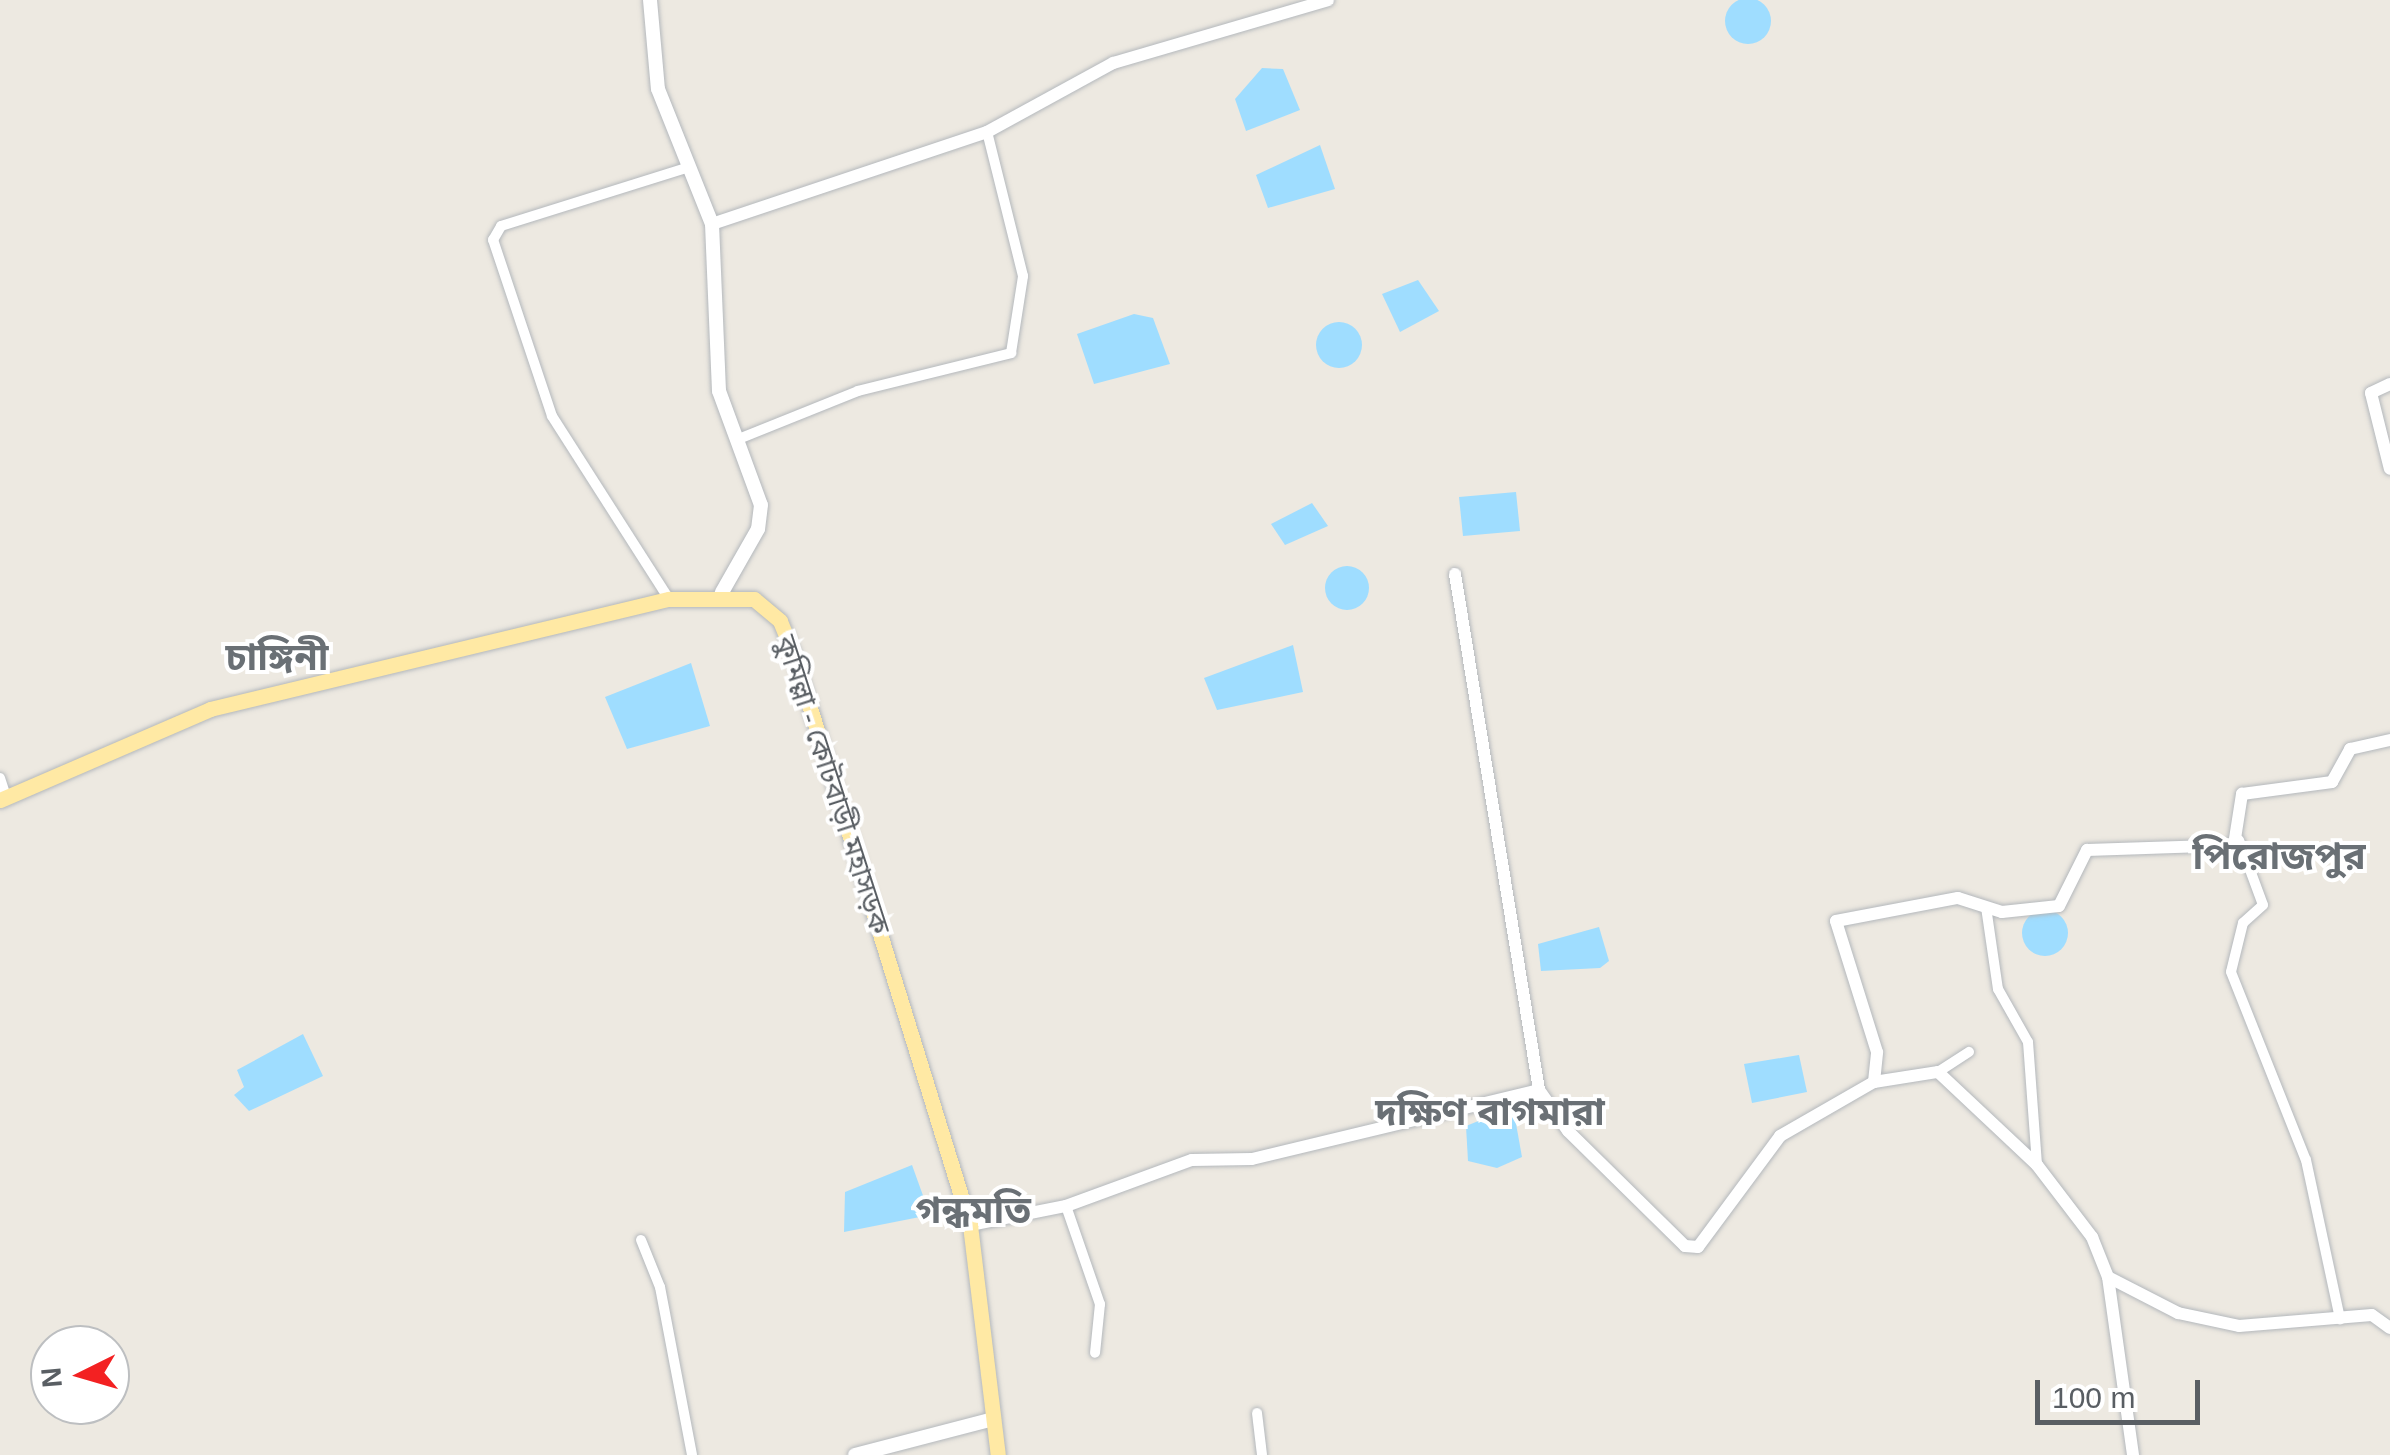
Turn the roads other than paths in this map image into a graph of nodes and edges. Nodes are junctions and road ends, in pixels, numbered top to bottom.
1 (650, 0) edge
2 (1328, 0) edge
3 (987, 132) junction
4 (686, 168) junction
5 (712, 224) junction
6 (2390, 384) edge
7 (736, 440) junction
8 (2390, 469) edge
9 (1455, 574) dead end
10 (722, 592) junction
11 (669, 599) junction
12 (2390, 740) edge
13 (0, 778) edge
14 (3, 799) edge
15 (2240, 840) junction
16 (1986, 908) junction
17 (1969, 1052) dead end
18 (1938, 1072) junction
19 (1874, 1082) junction
20 (1539, 1090) junction
21 (2038, 1166) junction
22 (1066, 1206) junction
23 (970, 1225) junction
24 (640, 1240) dead end
25 (2108, 1277) junction
26 (2340, 1319) junction
27 (2390, 1328) edge
28 (1095, 1353) dead end
29 (1257, 1413) dead end
30 (994, 1419) junction
31 (692, 1455) edge
32 (855, 1455) edge
33 (998, 1455) edge
34 (1262, 1455) edge
35 (2133, 1455) edge

1 - 4 main road
2 - 3 street
3 - 5 street
3 - 7 street
4 - 5 main road
4 - 11 street
5 - 7 main road
6 - 8 street
7 - 10 main road
9 - 20 street
10 - 11 main road, কুমিল্লা - কোটবাড়ী মহাসড়ক
10 - 23 main road, কুমিল্লা - কোটবাড়ী মহাসড়ক
11 - 14 main road, কুমিল্লা - কোটবাড়ী মহাসড়ক
12 - 15 street
13 - 14 street
15 - 16 street
15 - 26 street
16 - 19 street
16 - 21 street
17 - 18 street
18 - 19 street
18 - 21 street
19 - 20 street
20 - 22 street
21 - 25 street
22 - 23 street
22 - 28 street
23 - 30 main road, কুমিল্লা - কোটবাড়ী মহাসড়ক
24 - 31 street
25 - 26 street
25 - 35 street
26 - 27 street
29 - 34 street
30 - 32 main road
30 - 33 main road, কুমিল্লা - কোটবাড়ী মহাসড়ক

